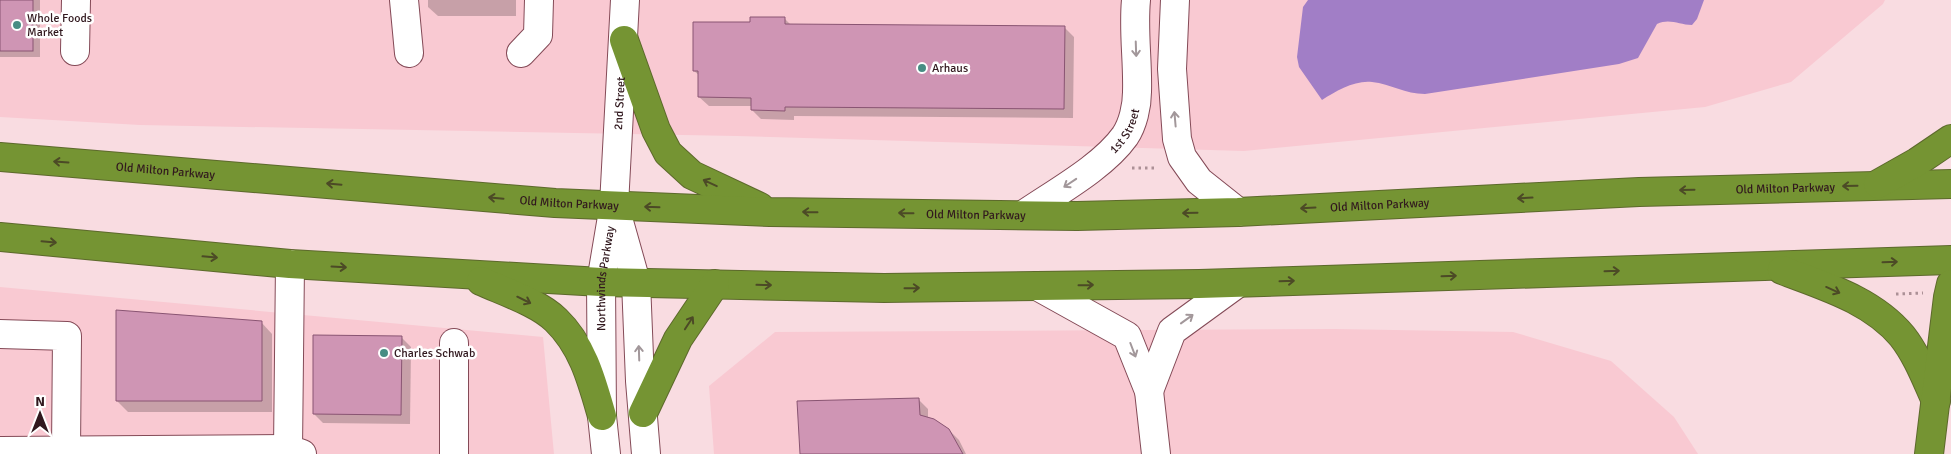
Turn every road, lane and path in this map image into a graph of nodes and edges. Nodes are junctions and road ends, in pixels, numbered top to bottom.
1 (76, 0) edge
2 (404, 0) edge
3 (539, 0) edge
4 (625, 0) edge
5 (1136, 0) edge
6 (1175, 0) edge
7 (624, 40) junction
8 (75, 51) dead end
9 (409, 53) dead end
10 (521, 54) dead end
11 (1951, 138) edge
12 (0, 157) edge
13 (1130, 168) dead end
14 (1166, 168) dead end
15 (1951, 184) edge
16 (1876, 186) junction
17 (614, 205) junction
18 (770, 212) junction
19 (1238, 212) junction
20 (1023, 215) junction
21 (0, 237) edge
22 (1951, 260) edge
23 (290, 264) junction
24 (1771, 266) junction
25 (463, 274) junction
26 (601, 282) junction
27 (636, 282) junction
28 (1238, 283) junction
29 (715, 284) junction
30 (1037, 286) junction
31 (1940, 288) edge
32 (1892, 294) dead end
33 (0, 334) edge
34 (454, 343) dead end
35 (1149, 391) junction
36 (1936, 401) junction
37 (643, 413) junction
38 (602, 416) junction
39 (66, 450) junction
40 (0, 451) edge
41 (293, 452) edge
42 (454, 454) edge
43 (606, 454) edge
44 (646, 454) edge
45 (1156, 454) edge
46 (1929, 454) edge

1 - 8 street
2 - 9 street
3 - 10 street
4 - 7 street, 2nd Street
5 -> 20 street, 1st Street
19 -> 6 street
7 - 17 street, 2nd Street
18 -> 7 highway
11 - 16 highway
17 -> 12 highway, Old Milton Parkway
13 - 14 path
15 - 16 highway, Old Milton Parkway
16 -> 19 highway, Old Milton Parkway
18 -> 17 highway, Old Milton Parkway
17 - 26 street, Northwinds Parkway
17 - 27 street, Northwinds Parkway
20 -> 18 highway, Old Milton Parkway
19 -> 20 highway, Old Milton Parkway
21 -> 23 highway
24 -> 22 highway
23 -> 25 highway
23 - 41 street
28 -> 24 highway
24 -> 36 highway
25 - 26 highway
25 -> 38 highway
26 - 27 highway
26 - 38 street, Northwinds Parkway
27 - 29 highway
37 -> 27 street, Northwinds Parkway
30 -> 28 highway
35 -> 28 street
29 -> 30 highway
37 -> 29 highway
30 -> 35 street
31 - 32 path
31 - 36 highway
33 - 39 street
34 - 42 street
35 - 45 street
36 - 46 highway
37 - 44 street, Northwinds Parkway
38 - 43 street, Northwinds Parkway
39 - 40 street
39 - 41 street

